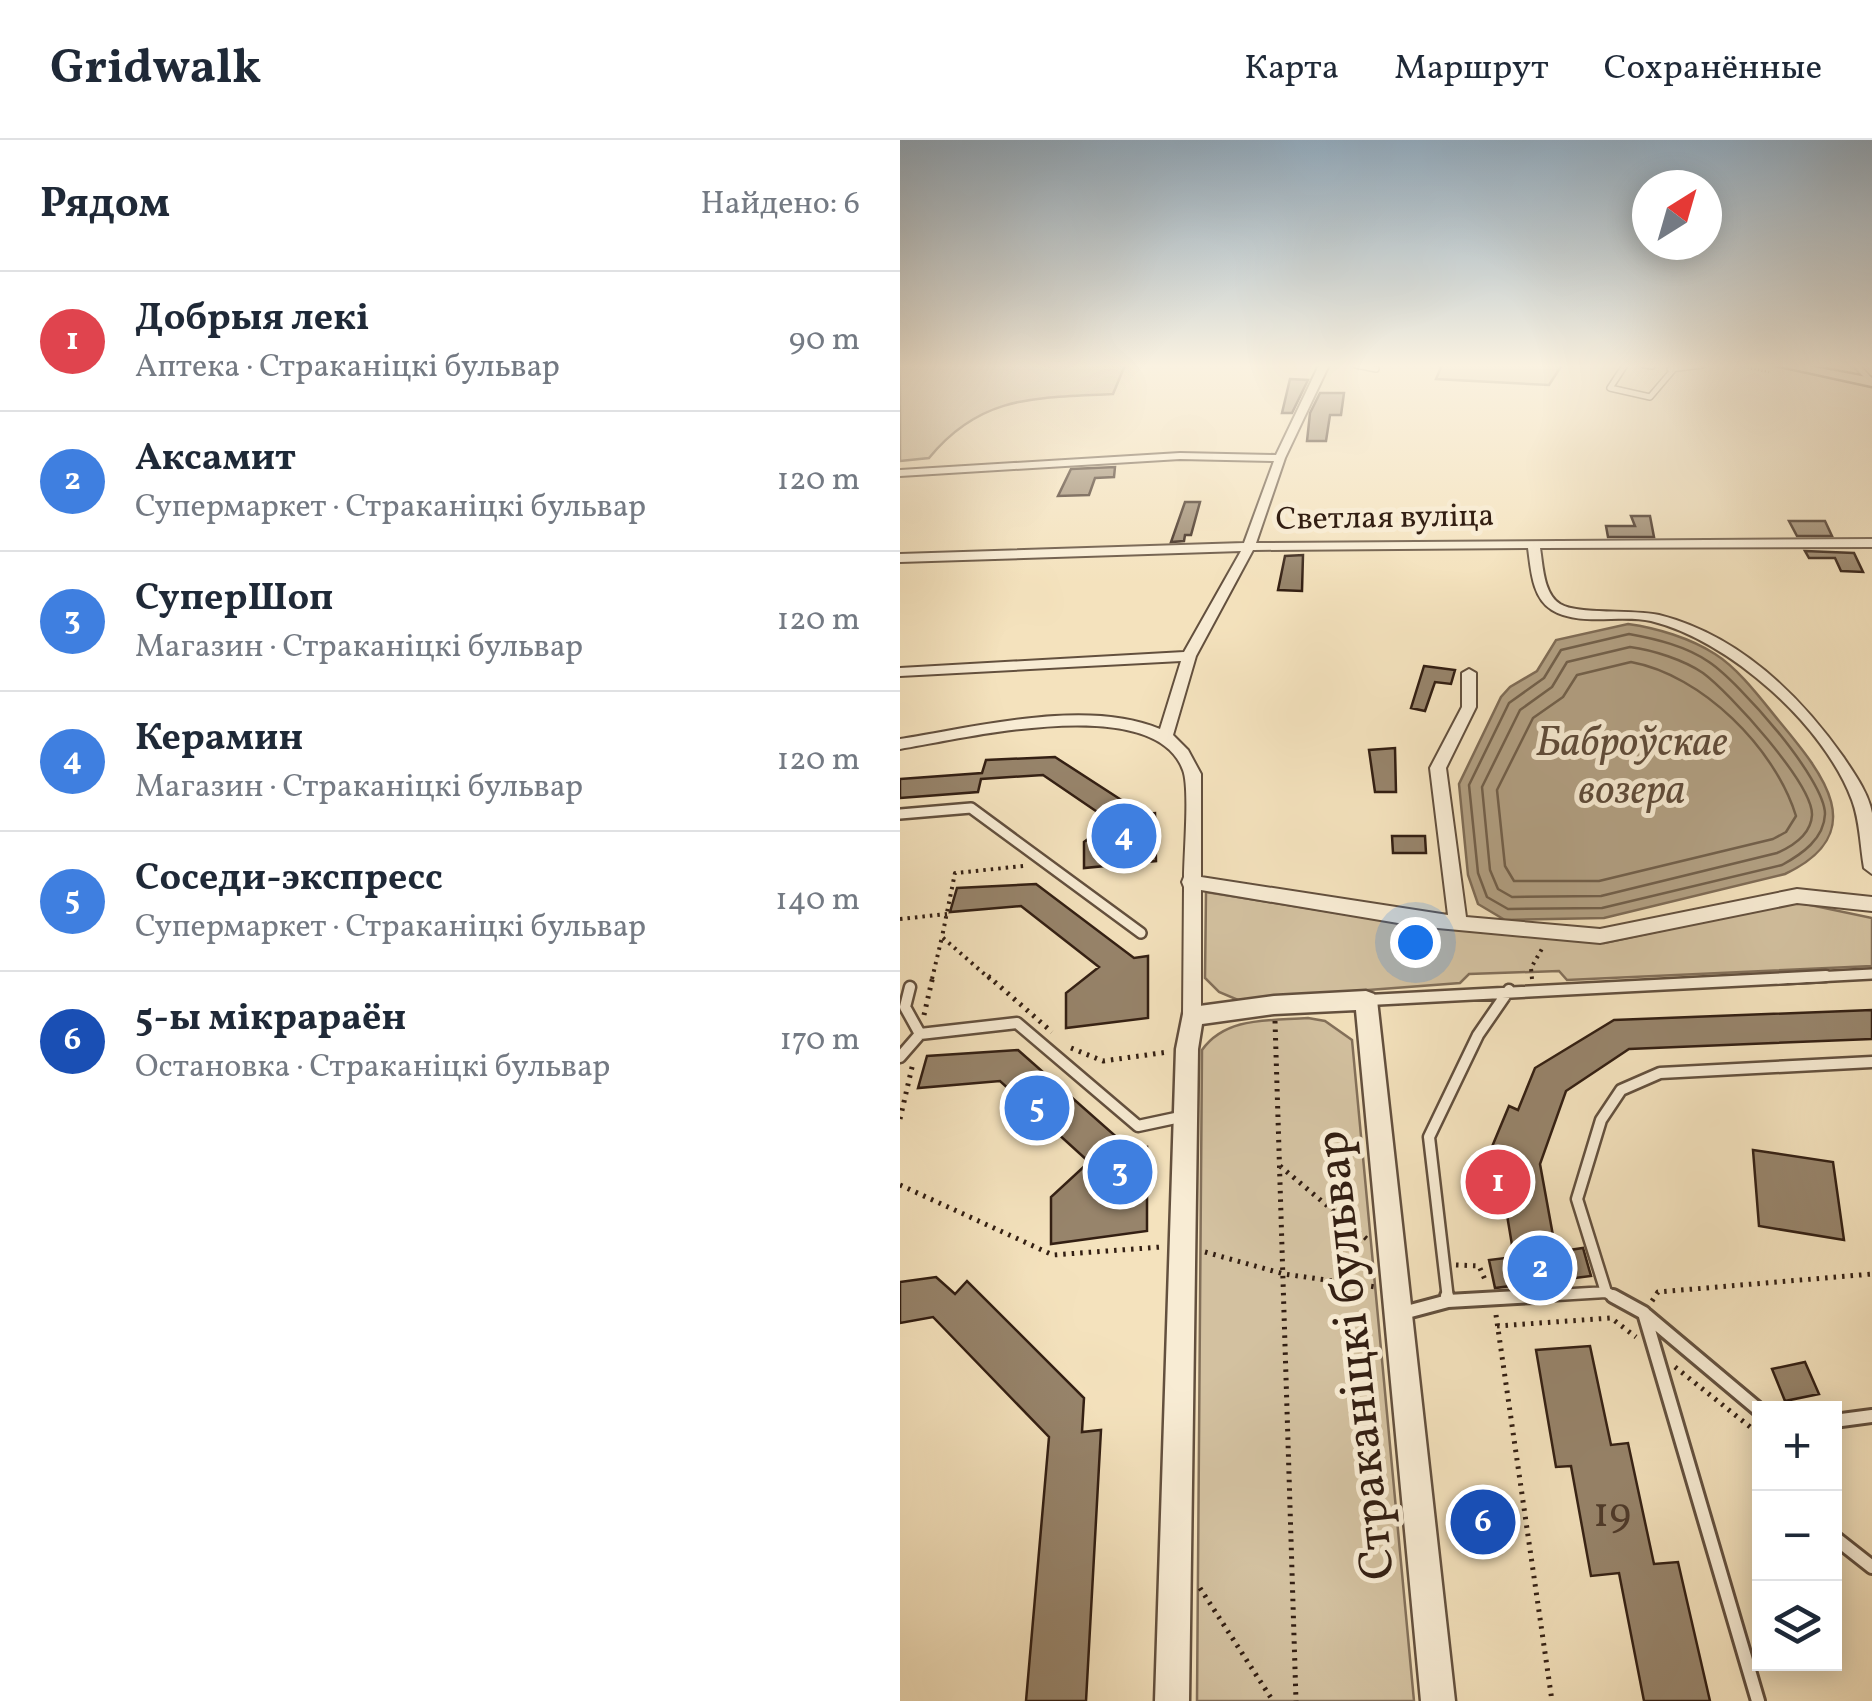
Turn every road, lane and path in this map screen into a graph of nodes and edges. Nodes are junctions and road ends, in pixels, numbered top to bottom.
1 (1290, 438) edge
2 (1280, 458) junction
3 (900, 473) edge
4 (1872, 543) edge
5 (1534, 544) junction
6 (1248, 548) junction
7 (900, 558) edge
8 (1188, 656) junction
9 (900, 672) edge
10 (1469, 673) dead end
11 (1165, 736) junction
12 (900, 744) edge
13 (900, 814) edge
14 (1047, 864) junction
15 (1872, 868) edge
16 (1190, 882) junction
17 (1872, 904) edge
18 (946, 914) junction
19 (900, 918) edge
20 (1458, 923) junction
21 (1141, 933) dead end
22 (1550, 934) junction
23 (1872, 974) edge
24 (910, 988) dead end
25 (1533, 989) junction
26 (1509, 990) junction
27 (1366, 1000) junction
28 (1274, 1004) junction
29 (1192, 1016) junction
30 (920, 1034) junction
31 (1187, 1048) junction
32 (900, 1056) edge
33 (1872, 1062) edge
34 (1188, 1116) junction
35 (900, 1185) edge
36 (1182, 1245) junction
37 (1284, 1274) junction
38 (1872, 1274) edge
39 (1606, 1292) junction
40 (1448, 1301) junction
41 (1494, 1301) junction
42 (1397, 1302) junction
43 (1644, 1313) junction
44 (1497, 1326) junction
45 (1655, 1352) junction
46 (1752, 1403) edge
47 (1872, 1416) edge
48 (1842, 1420) edge
49 (1752, 1428) edge
50 (1842, 1544) edge
51 (1872, 1567) edge
52 (1197, 1584) dead end
53 (1172, 1701) edge
54 (1274, 1701) edge
55 (1296, 1701) edge
56 (1438, 1701) edge
57 (1552, 1701) edge
58 (1758, 1701) edge

1 - 2 street
2 - 3 street
2 - 6 street
4 - 5 street, Светлая вуліца
5 - 6 street, Светлая вуліца
5 - 15 street
6 - 7 street, Светлая вуліца
6 - 8 street
8 - 9 street
8 - 11 street
10 - 20 street
11 - 12 street
11 - 16 street
13 - 14 lane
14 - 18 path
14 - 21 lane
16 - 20 street
16 - 29 street
17 - 22 street
18 - 19 path
18 - 31 path
20 - 22 street
22 - 25 path
23 - 25 lane
24 - 30 lane
25 - 26 lane
26 - 27 lane
26 - 40 lane
27 - 28 street
27 - 42 street, Страканіцкі бульвар
28 - 29 street
28 - 37 path
29 - 31 street
30 - 32 lane
30 - 34 lane
31 - 34 street
33 - 39 lane
34 - 36 street
35 - 36 path
36 - 37 path
36 - 53 street
37 - 42 path
37 - 55 path
38 - 43 path
39 - 41 lane
39 - 43 lane
40 - 41 lane
40 - 42 lane
41 - 44 path
42 - 56 street, Страканіцкі бульвар
43 - 45 lane
43 - 46 lane
44 - 45 path
44 - 57 path
45 - 49 path
45 - 58 lane
47 - 48 lane
50 - 51 lane
52 - 54 path

